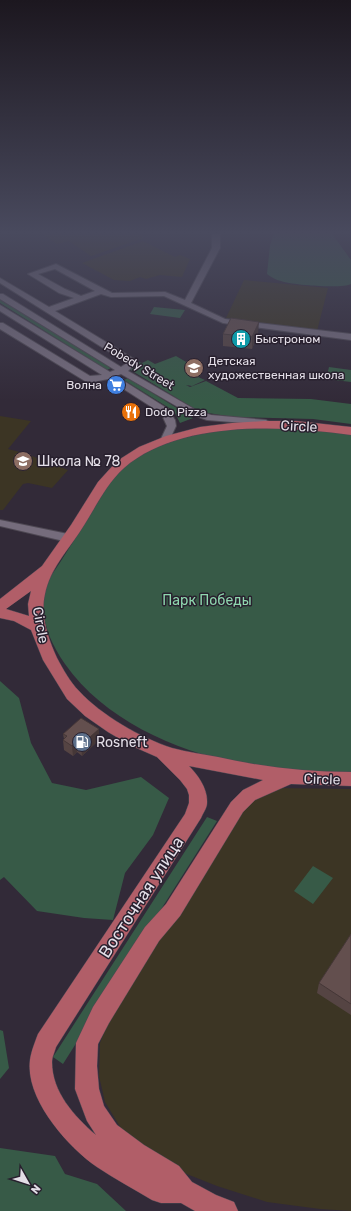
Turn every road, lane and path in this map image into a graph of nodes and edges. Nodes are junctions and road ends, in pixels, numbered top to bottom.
1 (12, 288) edge
2 (56, 288) edge
3 (95, 288) edge
4 (196, 288) edge
5 (101, 291) junction
6 (0, 296) edge
7 (79, 298) junction
8 (187, 304) junction
9 (0, 307) edge
10 (49, 310) junction
11 (0, 325) edge
12 (351, 337) edge
13 (122, 371) junction
14 (110, 376) junction
15 (277, 424) junction
16 (351, 431) edge
17 (165, 441) junction
18 (0, 523) edge
19 (68, 538) junction
20 (49, 565) junction
21 (0, 606) edge
22 (0, 613) edge
23 (39, 627) junction
24 (163, 752) junction
25 (287, 778) junction
26 (351, 779) edge
27 (183, 1191) junction
28 (225, 1211) edge

1 - 10 street
2 - 7 street
3 - 5 street
4 - 8 street
5 - 7 street
5 - 8 street
6 - 13 street, Pobedy Street
7 - 10 street
8 - 12 street
9 - 14 street
10 - 13 street
11 - 14 street
13 - 14 street
13 - 15 street, Pobedy Street
14 - 17 street
15 - 16 main road, Circle
15 - 17 main road, Circle
17 - 19 main road, Circle
18 - 19 street
19 - 20 main road, Circle
20 - 21 main road
20 - 23 main road, Circle
22 - 23 main road
23 - 24 main road, Circle
24 - 25 main road, Circle
24 - 27 main road, Восточная улица
25 - 26 main road, Circle
25 - 27 main road
27 - 28 main road

